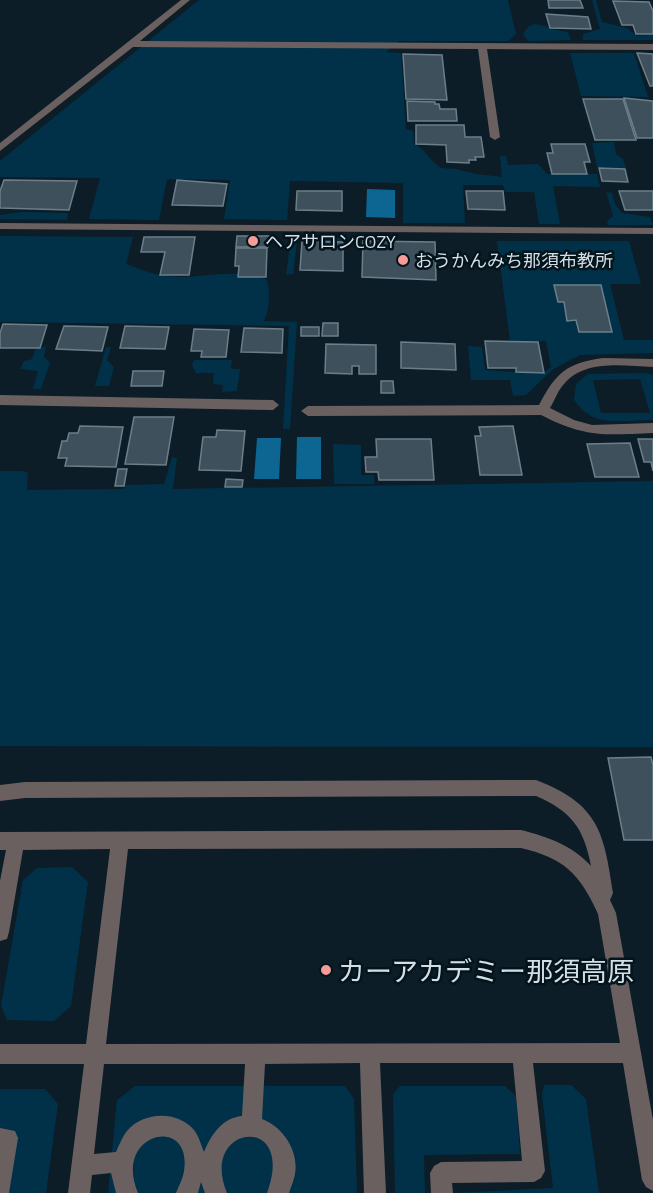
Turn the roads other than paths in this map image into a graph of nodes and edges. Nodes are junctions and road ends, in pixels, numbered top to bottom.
1 (186, 0) edge
2 (128, 44) junction
3 (483, 46) junction
4 (653, 47) edge
5 (495, 138) dead end
6 (0, 148) edge
7 (0, 226) edge
8 (653, 231) edge
9 (653, 363) edge
10 (0, 400) edge
11 (273, 405) dead end
12 (543, 410) junction
13 (308, 411) dead end
14 (653, 428) edge
15 (0, 793) edge
16 (8, 841) edge
17 (120, 841) junction
18 (607, 913) junction
19 (0, 931) edge
20 (631, 1053) junction
21 (0, 1054) edge
22 (255, 1054) junction
23 (370, 1054) junction
24 (522, 1054) junction
25 (95, 1055) junction
26 (252, 1124) junction
27 (0, 1138) edge
28 (123, 1162) junction
29 (82, 1165) junction
30 (203, 1167) junction
31 (653, 1180) edge
32 (0, 1189) edge
33 (79, 1193) edge
34 (127, 1193) edge
35 (187, 1193) edge
36 (216, 1193) edge
37 (278, 1193) edge
38 (375, 1193) edge
39 (442, 1193) edge

1 - 2 street
2 - 3 street
2 - 6 street
3 - 4 street
3 - 5 street
7 - 8 street
9 - 12 street
10 - 11 street
12 - 13 street
12 - 14 street
15 - 18 street
16 - 17 street
16 - 19 street
17 - 18 street
17 - 25 street
18 - 20 street
20 - 24 street
20 - 31 street
21 - 25 street
22 - 23 street
22 - 25 street
22 - 26 street
23 - 24 street
23 - 38 street
24 - 39 street
25 - 29 street
26 - 30 street
26 - 37 street
27 - 32 street
28 - 29 street
28 - 30 street
28 - 34 street
29 - 33 street
30 - 35 street
30 - 36 street

